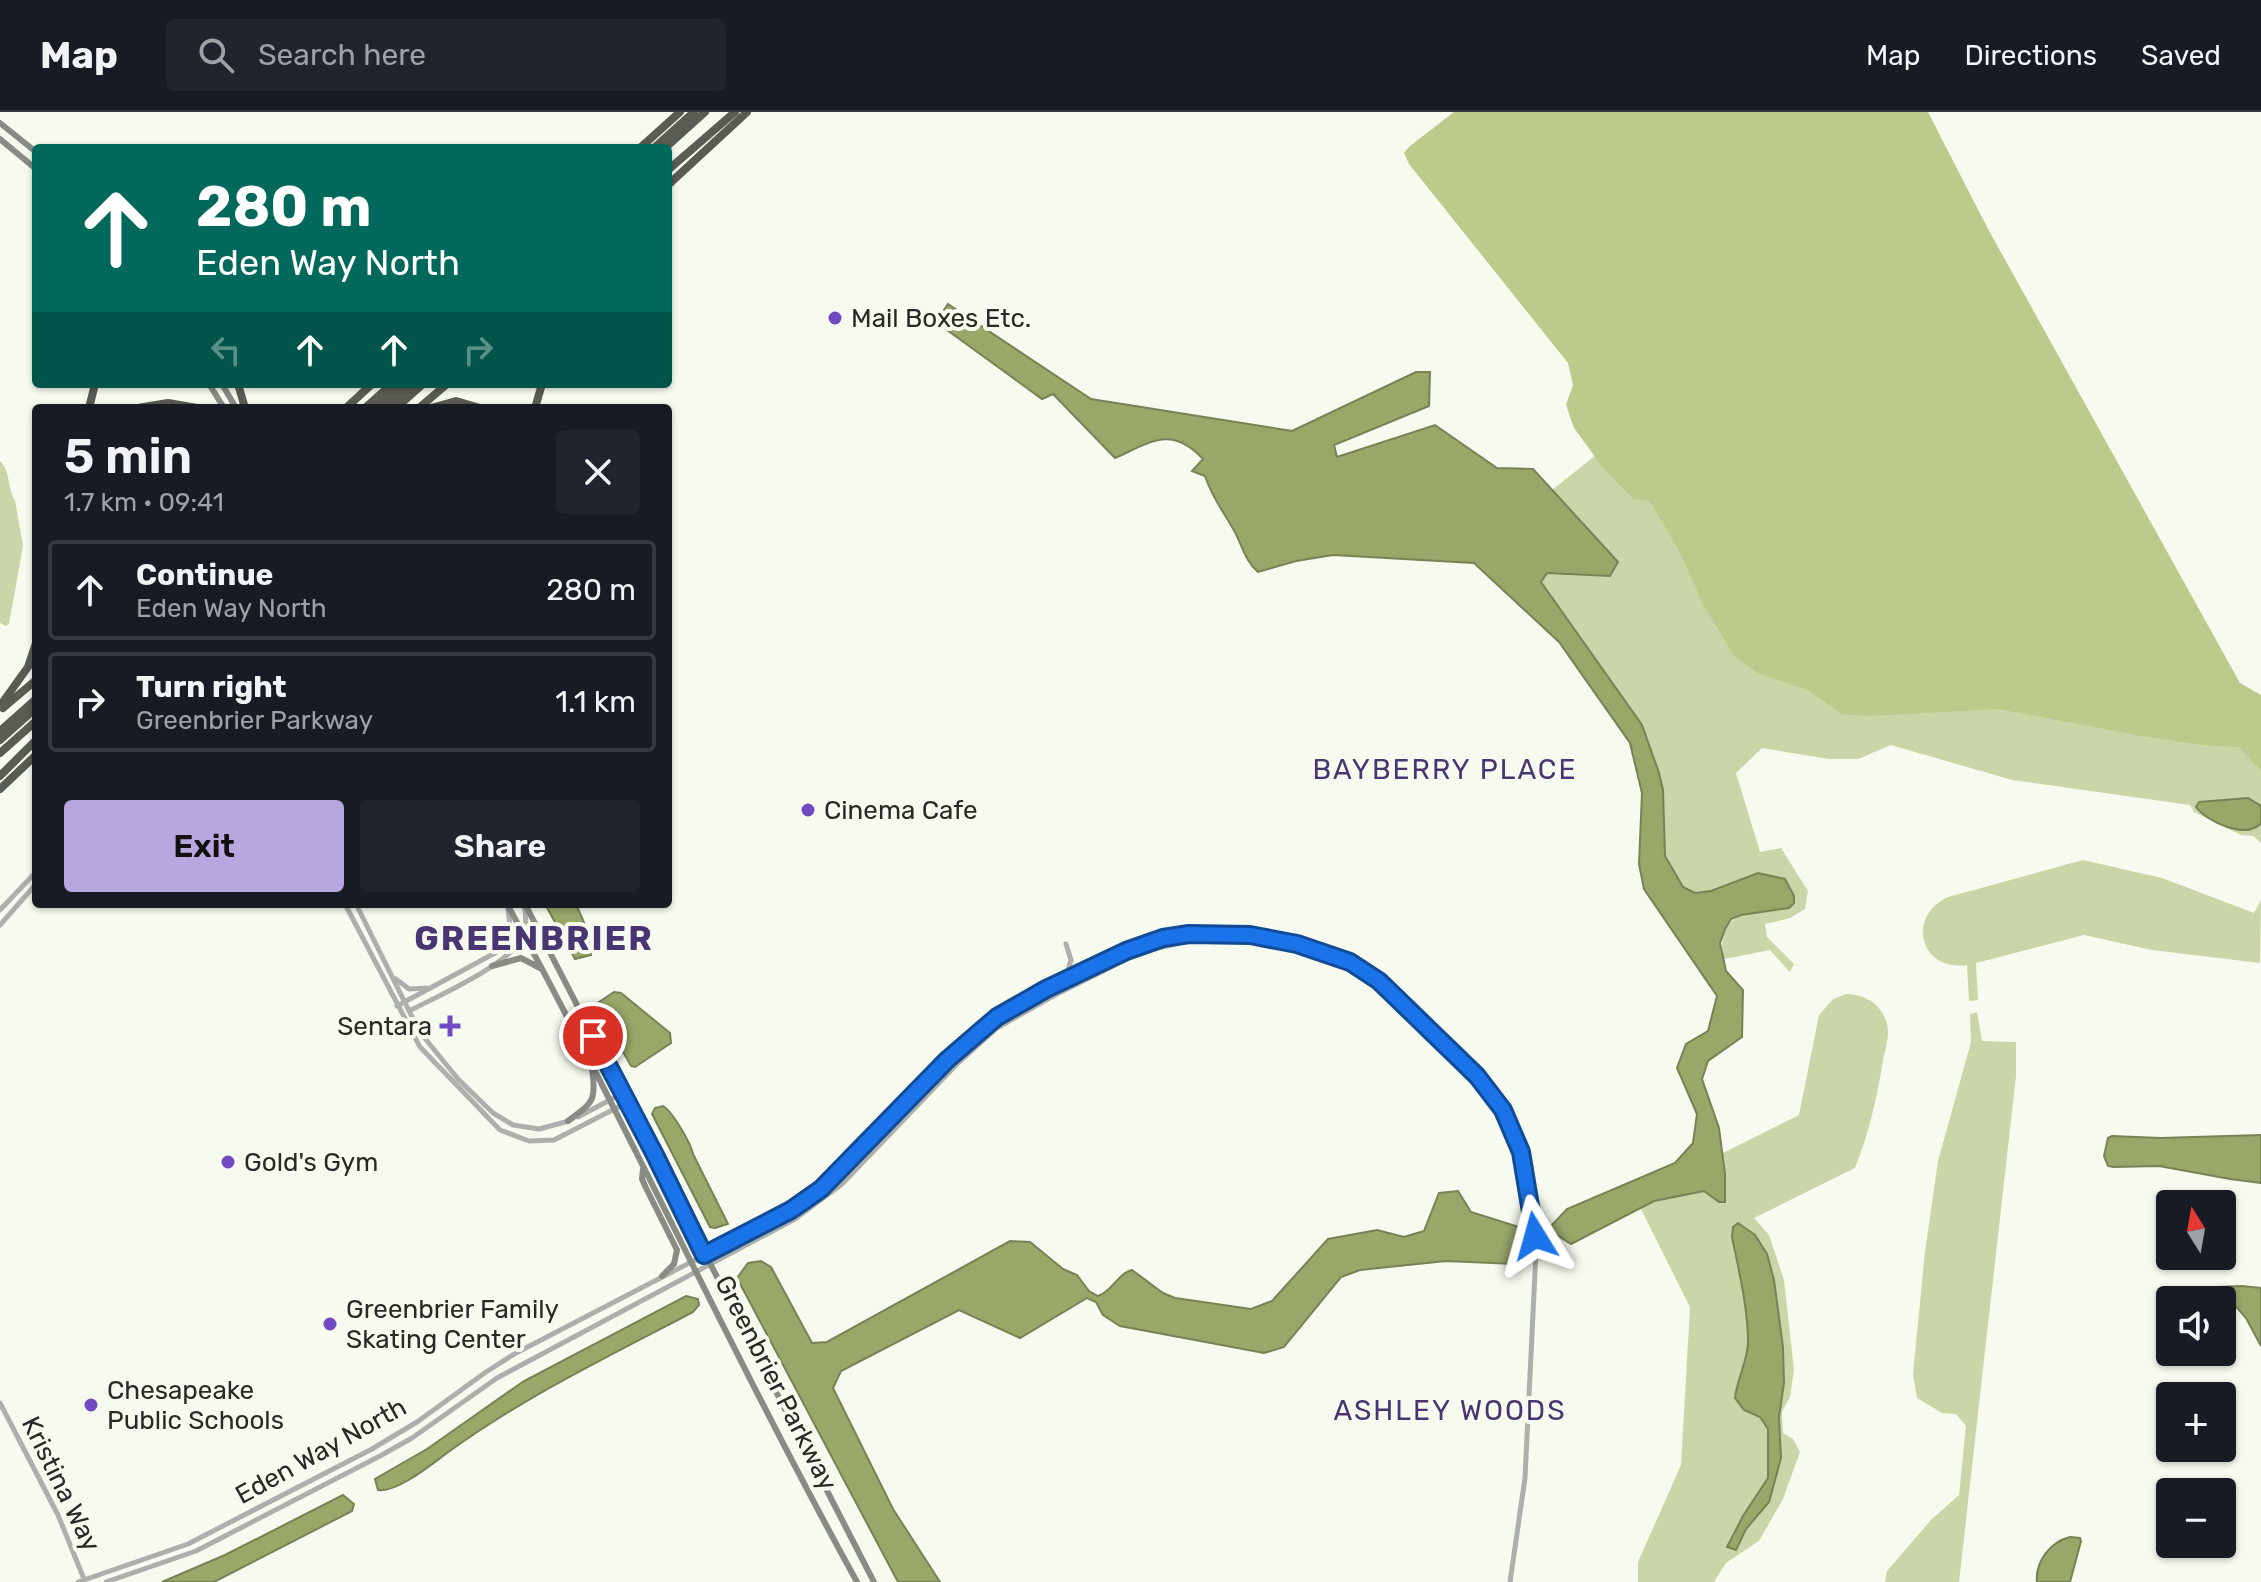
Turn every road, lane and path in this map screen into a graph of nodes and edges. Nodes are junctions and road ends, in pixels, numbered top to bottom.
1 (680, 112) edge
2 (694, 112) edge
3 (705, 112) edge
4 (735, 112) edge
5 (747, 112) edge
6 (0, 123) edge
7 (0, 139) edge
8 (644, 144) edge
9 (658, 144) edge
10 (669, 144) edge
11 (32, 149) edge
12 (32, 166) edge
13 (672, 167) edge
14 (672, 181) edge
15 (368, 388) edge
16 (388, 388) edge
17 (396, 388) edge
18 (408, 388) edge
19 (418, 388) edge
20 (442, 388) edge
21 (350, 404) edge
22 (370, 404) edge
23 (378, 404) edge
24 (390, 404) edge
25 (400, 404) edge
26 (424, 404) edge
27 (445, 404) edge
28 (466, 404) edge
29 (32, 655) edge
30 (32, 683) edge
31 (32, 703) edge
32 (0, 709) edge
33 (32, 712) edge
34 (32, 725) edge
35 (0, 731) edge
36 (32, 732) edge
37 (0, 740) edge
38 (32, 744) edge
39 (0, 753) edge
40 (32, 759) edge
41 (0, 760) edge
42 (0, 776) edge
43 (0, 789) edge
44 (32, 876) edge
45 (32, 889) edge
46 (347, 908) edge
47 (358, 908) edge
48 (508, 908) edge
49 (509, 908) edge
50 (524, 908) edge
51 (526, 908) edge
52 (0, 910) edge
53 (0, 925) edge
54 (524, 935) junction
55 (1212, 935) junction
56 (1066, 944) dead end
57 (492, 966) junction
58 (541, 969) junction
59 (390, 972) junction
60 (1065, 979) junction
61 (431, 988) junction
62 (404, 1002) junction
63 (397, 1006) junction
64 (409, 1011) junction
65 (401, 1014) junction
66 (591, 1062) junction
67 (623, 1093) junction
68 (610, 1101) junction
69 (628, 1102) junction
70 (614, 1110) junction
71 (568, 1121) junction
72 (643, 1166) junction
73 (704, 1255) junction
74 (691, 1261) junction
75 (709, 1265) junction
76 (697, 1272) junction
77 (662, 1276) junction
78 (0, 1403) edge
79 (83, 1581) edge
80 (106, 1582) edge
81 (857, 1582) edge
82 (874, 1582) edge
83 (1510, 1582) edge

1 - 8 highway
2 - 9 highway
3 - 10 highway
4 - 13 highway
5 - 14 highway
6 - 11 main road
7 - 12 main road
15 - 21 highway
16 - 22 highway
17 - 23 highway
18 - 24 highway
19 - 25 highway
20 - 26 highway
27 - 28 highway
29 - 32 highway
30 - 32 highway
31 - 35 highway
33 - 37 highway
34 - 39 highway
36 - 41 highway
38 - 42 highway
40 - 43 highway
44 - 52 street
45 - 53 street
46 - 63 street
47 - 59 street
48 - 61 street
49 - 54 main road, Greenbrier Parkway
50 - 54 street
51 - 67 main road, Greenbrier Parkway
54 - 57 street
54 - 58 main road, Greenbrier Parkway
55 - 60 street, Eden Way North
55 - 75 street, Eden Way North
55 - 83 street, Eden Way North
56 - 60 street
57 - 58 main road
57 - 64 street
58 - 66 main road, Greenbrier Parkway
59 - 61 street
59 - 62 street
60 - 73 street, Eden Way North
61 - 62 street
62 - 63 street
62 - 64 street
63 - 65 street
64 - 65 street
64 - 71 street
65 - 70 street
66 - 68 main road, Greenbrier Parkway
66 - 71 main road
67 - 68 street
67 - 69 main road, Greenbrier Parkway
68 - 70 main road, Greenbrier Parkway
68 - 71 street
69 - 70 street
69 - 73 main road, Greenbrier Parkway
70 - 72 main road, Greenbrier Parkway
72 - 74 main road, Greenbrier Parkway
72 - 77 main road
73 - 74 street, Eden Way North
73 - 75 main road, Greenbrier Parkway
74 - 76 main road, Greenbrier Parkway
74 - 77 street, Eden Way North
75 - 76 street, Eden Way North
75 - 82 main road, Greenbrier Parkway
76 - 80 street, Eden Way North
76 - 81 main road, Greenbrier Parkway
77 - 79 street, Eden Way North
78 - 79 street, Kristina Way

